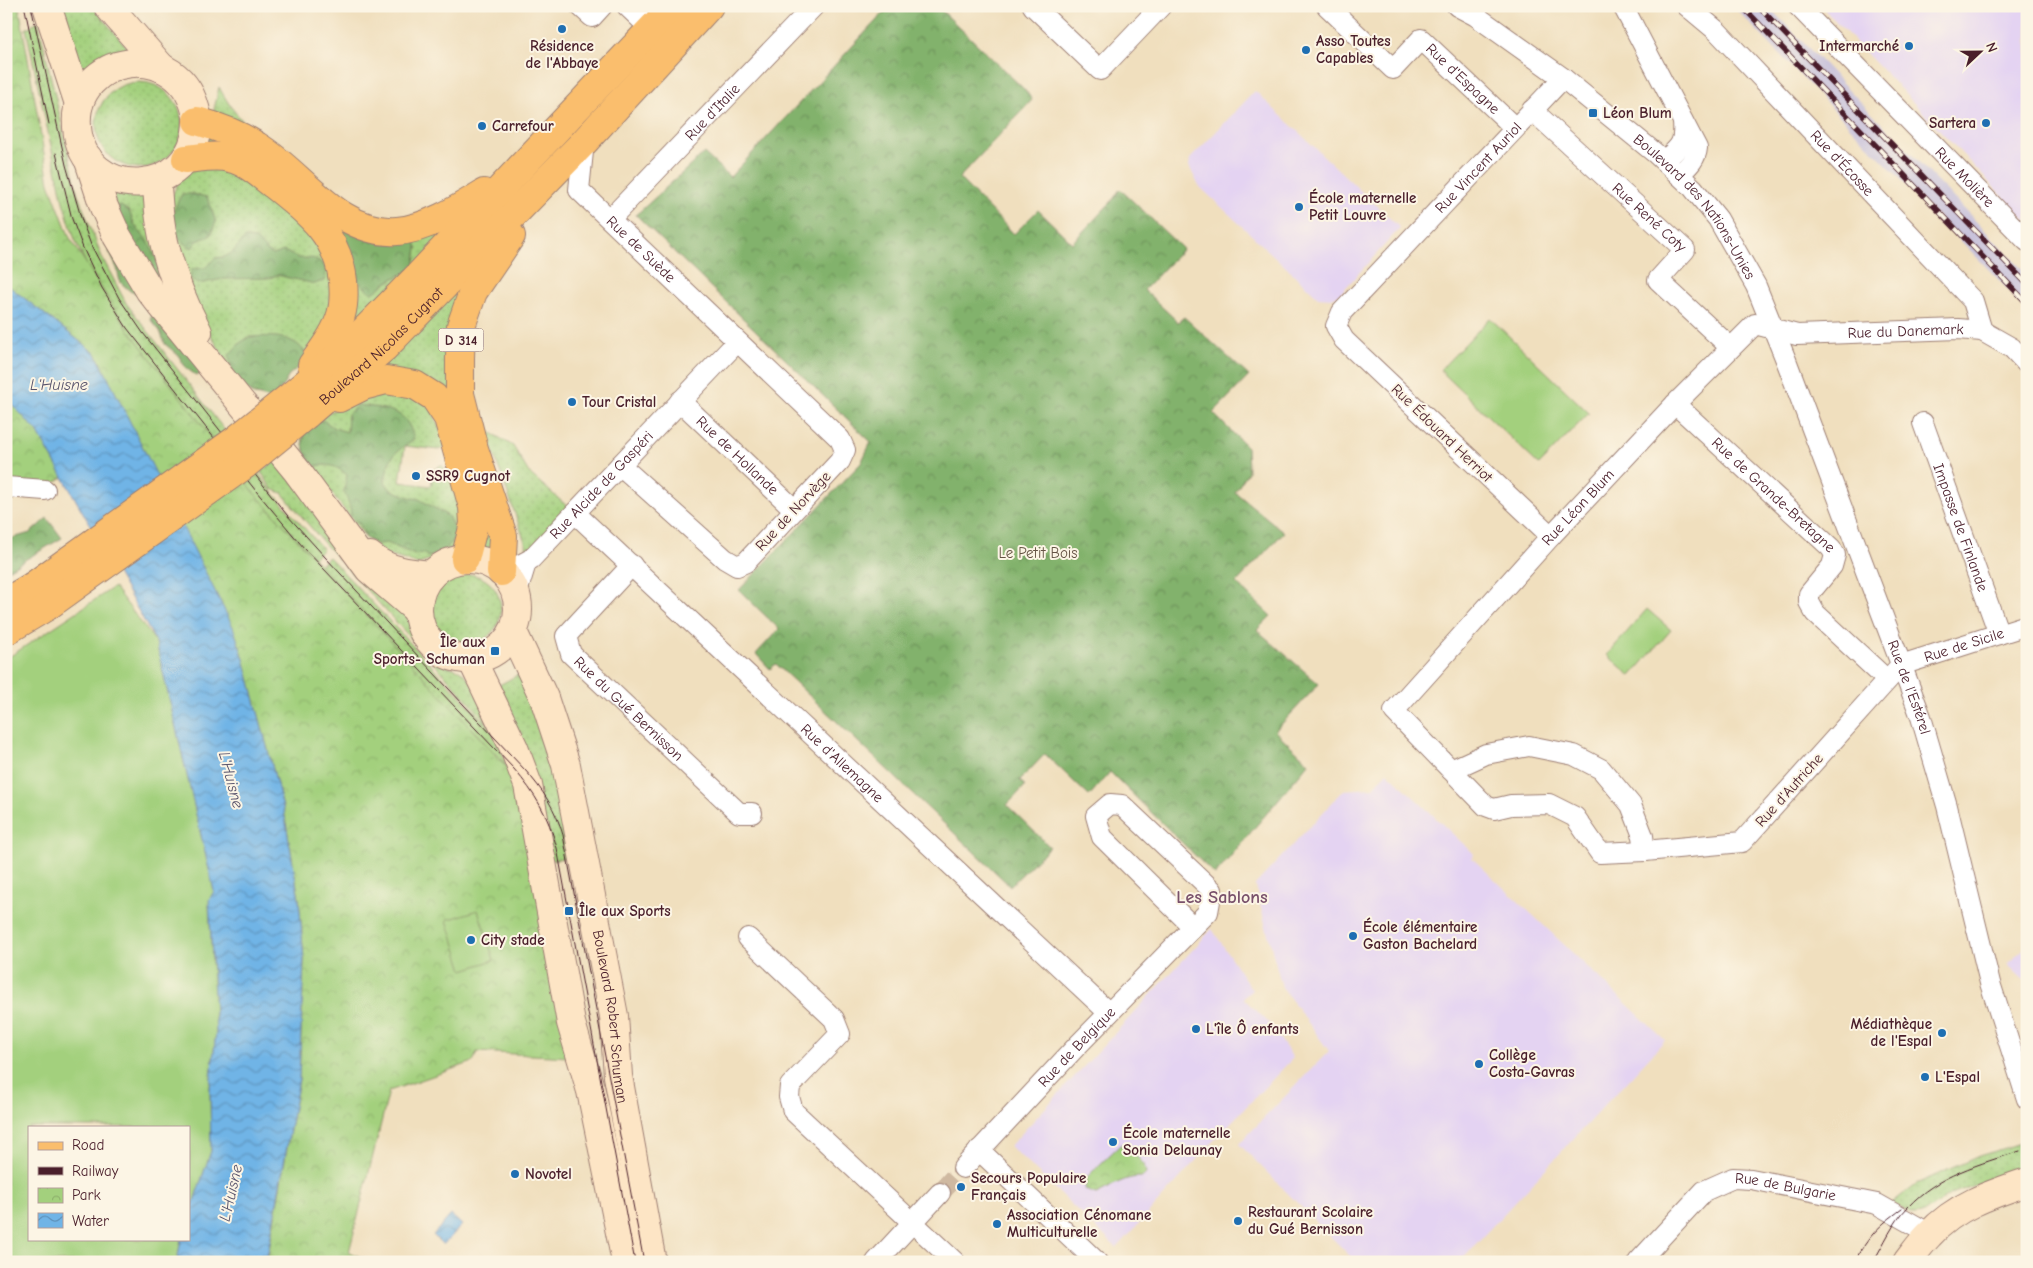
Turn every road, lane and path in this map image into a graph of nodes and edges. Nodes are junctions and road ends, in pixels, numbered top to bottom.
1 (47, 6) edge
2 (108, 6) edge
3 (580, 6) edge
4 (602, 6) edge
5 (627, 6) edge
6 (673, 6) edge
7 (709, 6) edge
8 (814, 6) edge
9 (1033, 6) edge
10 (1161, 6) edge
11 (1327, 6) edge
12 (1458, 6) edge
13 (1624, 6) edge
14 (1687, 6) edge
15 (1798, 6) edge
16 (651, 29) junction
17 (162, 68) junction
18 (1563, 78) junction
19 (80, 104) junction
20 (1532, 110) junction
21 (197, 119) junction
22 (1683, 122) junction
23 (1514, 128) junction
24 (584, 142) junction
25 (88, 158) junction
26 (186, 159) junction
27 (1664, 161) junction
28 (1678, 175) junction
29 (511, 177) junction
30 (156, 180) junction
31 (610, 219) junction
32 (2027, 241) edge
33 (1756, 286) joint
34 (1336, 326) joint
35 (1774, 329) junction
36 (1982, 331) junction
37 (737, 342) junction
38 (1730, 347) junction
39 (2027, 364) edge
40 (220, 376) junction
41 (680, 400) junction
42 (1675, 404) junction
43 (299, 405) junction
44 (1923, 423) dead end
45 (620, 464) junction
46 (6, 487) edge
47 (45, 490) dead end
48 (794, 509) junction
49 (575, 513) junction
50 (1551, 536) junction
51 (347, 537) junction
52 (465, 559) junction
53 (632, 565) junction
54 (431, 575) junction
55 (512, 576) junction
56 (40, 596) junction
57 (6, 602) edge
58 (418, 611) junction
59 (2027, 625) edge
60 (6, 631) edge
61 (513, 632) junction
62 (1999, 634) junction
63 (472, 660) junction
64 (1901, 664) junction
65 (1887, 680) junction
66 (1394, 711) joint
67 (1451, 770) junction
68 (752, 813) dead end
69 (1645, 851) junction
70 (1194, 927) junction
71 (748, 938) dead end
72 (1109, 1013) junction
73 (2027, 1099) edge
74 (979, 1150) junction
75 (963, 1168) tunnel mouth
76 (2027, 1182) edge
77 (940, 1193) tunnel mouth
78 (913, 1222) junction
79 (1930, 1234) junction
80 (626, 1262) edge
81 (652, 1262) edge
82 (876, 1262) edge
83 (955, 1262) edge
84 (1097, 1262) edge
85 (1638, 1262) edge
86 (1907, 1262) edge

1 - 19 street
2 - 17 street
3 - 4 street
5 - 16 street
6 - 16 main road, Boulevard Nicolas Cugnot / D 314
7 - 24 main road, Boulevard Nicolas Cugnot / D 314
8 - 31 street, Rue d'Italie
9 - 10 street
11 - 23 street, Rue d'Espagne
12 - 18 street, Boulevard des Nations-Unies
13 - 22 street
14 - 36 street, Rue d'Écosse
15 - 32 street, Rue Molière
16 - 29 main road, Boulevard Nicolas Cugnot / D 314
17 - 19 street
17 - 21 street
18 - 20 street, Rue Vincent Auriol
18 - 27 street, Boulevard des Nations-Unies
19 - 25 street
20 - 23 street, Rue Vincent Auriol
20 - 38 street, Rue René Coty
21 - 26 street
21 - 29 main road
22 - 27 street
22 - 28 street
23 - 34 street, Rue Vincent Auriol
24 - 31 street, Rue de Suède
24 - 43 main road, Boulevard Nicolas Cugnot / D 314
24 - 55 main road, D 314
25 - 30 street
25 - 40 street
26 - 30 street
26 - 43 main road, D 314
27 - 28 street, Boulevard des Nations-Unies
28 - 33 street, Boulevard des Nations-Unies
29 - 43 main road, Boulevard Nicolas Cugnot / D 314
30 - 40 street
31 - 37 street, Rue de Suède
33 - 35 street, Rue de l'Estérel
34 - 50 street, Rue Édouard Herriot
35 - 36 street, Rue du Danemark
35 - 38 street, Rue Léon Blum
35 - 64 street, Rue de l'Estérel
36 - 39 street, Rue du Danemark
37 - 41 street, Rue Alcide de Gaspéri
37 - 48 street, Rue de Norvège
38 - 42 street, Rue Léon Blum
40 - 51 street
41 - 45 street, Rue Alcide de Gaspéri
41 - 48 street, Rue de Hollande
42 - 50 street, Rue Léon Blum
42 - 65 street, Rue de Grande-Bretagne
43 - 52 main road
43 - 56 main road, Boulevard Nicolas Cugnot / D 314, bridge
44 - 62 street, Impasse de Finlande
45 - 48 street, Rue de Norvège
45 - 49 street, Rue Alcide de Gaspéri
46 - 47 street
49 - 53 street, Rue d'Allemagne
49 - 55 street, Rue Alcide de Gaspéri
50 - 66 street, Rue Léon Blum
51 - 54 street
51 - 58 street
52 - 54 street
52 - 55 street
53 - 68 street, Rue du Gué Bernisson
53 - 72 street, Rue d'Allemagne
54 - 58 street
55 - 61 street
56 - 57 main road, Boulevard Nicolas Cugnot / D 314
56 - 60 main road, Boulevard Nicolas Cugnot / D 314
58 - 63 street
59 - 62 street, Rue de Sicile
61 - 63 street
61 - 81 street, Boulevard Robert Schuman
62 - 64 street, Rue de Sicile
63 - 80 street, Boulevard Robert Schuman
64 - 65 street, Rue d'Autriche
64 - 73 street, Rue de l'Estérel
65 - 69 street, Rue d'Autriche
66 - 67 street, Rue d'Autriche
67 - 69 street, Rue d'Autriche
67 - 69 street
70 - 70 street, Rue de Belgique
70 - 72 street, Rue de Belgique
71 - 78 street
72 - 74 street, Rue de Belgique
74 - 75 street, Rue de Belgique
74 - 84 street
76 - 79 street
77 - 78 street
78 - 82 street
78 - 83 street
79 - 85 street, Rue de Bulgarie
79 - 86 street

